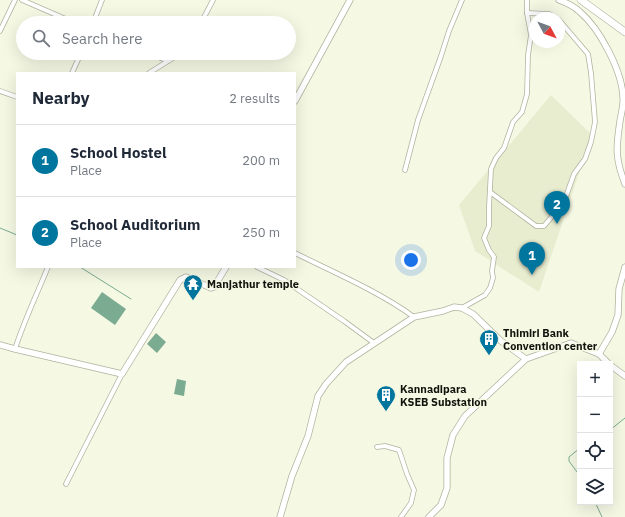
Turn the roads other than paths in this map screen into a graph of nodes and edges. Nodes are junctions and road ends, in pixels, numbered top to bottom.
1 (14, 0) edge
2 (22, 0) edge
3 (102, 0) edge
4 (213, 0) edge
5 (350, 0) edge
6 (462, 0) edge
7 (528, 0) edge
8 (559, 0) edge
9 (581, 0) edge
10 (527, 13) joint
11 (60, 16) edge
12 (96, 16) edge
13 (205, 16) edge
14 (565, 27) edge
15 (0, 30) edge
16 (625, 32) edge
17 (78, 60) edge
18 (168, 61) edge
19 (72, 72) edge
20 (151, 72) edge
21 (0, 91) edge
22 (16, 97) edge
23 (296, 100) edge
24 (405, 170) dead end
25 (625, 184) edge
26 (490, 192) junction
27 (296, 254) edge
28 (625, 267) edge
29 (48, 268) edge
30 (226, 268) edge
31 (259, 268) edge
32 (462, 308) junction
33 (414, 317) junction
34 (374, 343) junction
35 (0, 345) edge
36 (15, 350) junction
37 (599, 354) junction
38 (526, 359) junction
39 (605, 361) edge
40 (613, 368) edge
41 (122, 374) junction
42 (625, 376) edge
43 (376, 447) dead end
44 (66, 484) dead end
45 (280, 517) edge
46 (401, 517) edge
47 (429, 517) edge

1 - 15 street
2 - 11 street
3 - 12 street
4 - 13 street
5 - 23 street
6 - 24 street
7 - 10 street
8 - 25 street
9 - 16 highway
10 - 26 street
14 - 26 street
17 - 19 street
18 - 20 street
21 - 22 street
26 - 32 street
27 - 33 street
28 - 37 street
29 - 36 street
30 - 41 street
31 - 34 street
32 - 33 street
32 - 38 street
33 - 34 street
34 - 45 street
35 - 36 street
36 - 41 street
37 - 38 street
37 - 39 street
38 - 47 street
40 - 42 street
41 - 44 street
43 - 46 street

